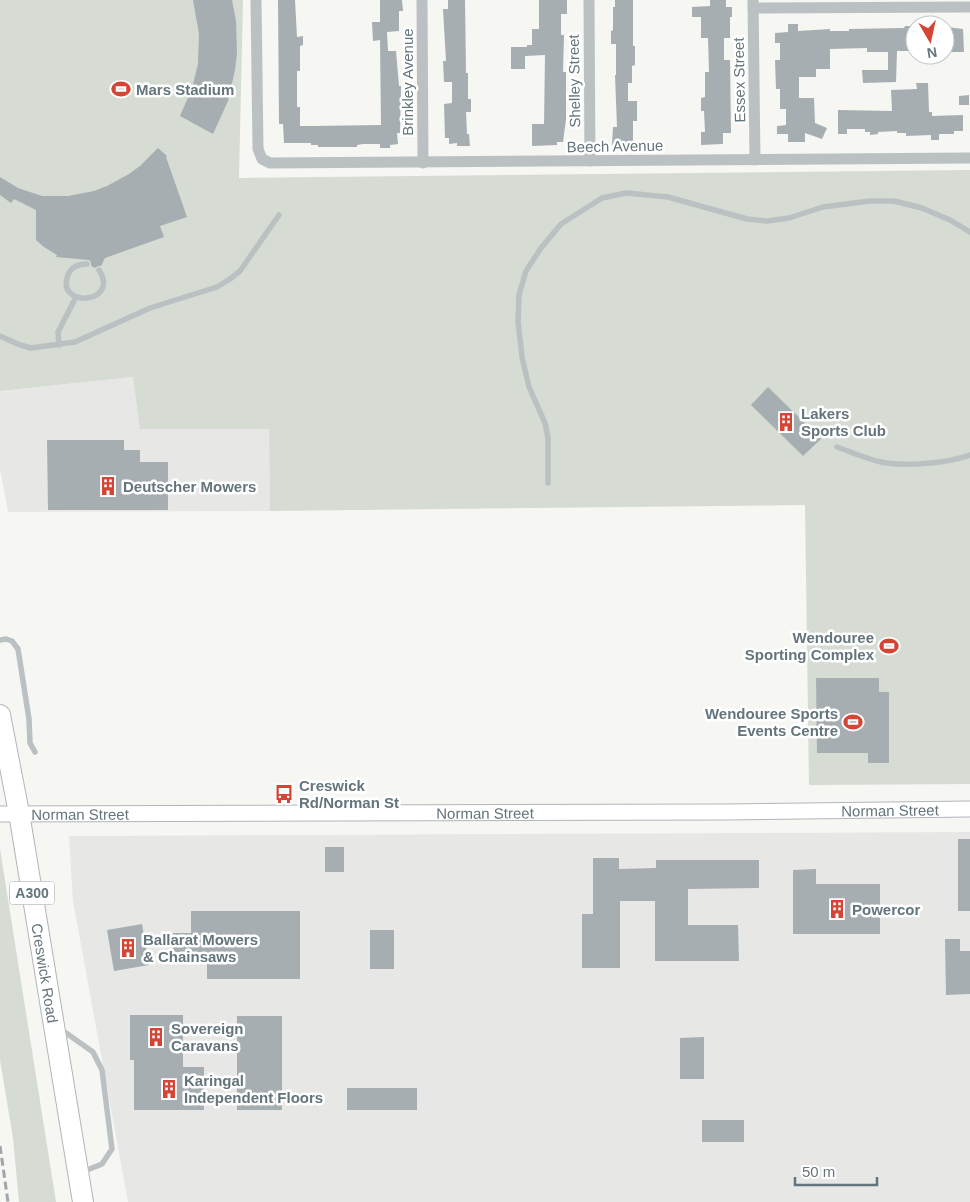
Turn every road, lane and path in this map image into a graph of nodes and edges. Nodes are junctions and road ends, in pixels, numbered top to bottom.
1 (256, 0) edge
2 (422, 0) edge
3 (588, 0) edge
4 (753, 4) edge
5 (970, 7) edge
6 (970, 158) edge
7 (755, 160) junction
8 (590, 161) junction
9 (423, 163) junction
10 (279, 216) dead end
11 (970, 232) edge
12 (87, 264) dead end
13 (99, 270) dead end
14 (76, 297) junction
15 (0, 336) edge
16 (59, 345) junction
17 (837, 447) dead end
18 (970, 455) edge
19 (548, 483) dead end
20 (0, 640) edge
21 (0, 715) edge
22 (35, 752) dead end
23 (970, 809) edge
24 (10, 814) edge
25 (54, 1024) junction
26 (78, 1173) junction
27 (83, 1202) edge

1 - 9 street, Beech Avenue
2 - 9 street, Brinkley Avenue
3 - 8 street, Shelley Street
4 - 5 street
4 - 7 street, Essex Street
6 - 7 street, Beech Avenue
7 - 8 street, Beech Avenue
8 - 9 street, Beech Avenue
10 - 16 lane
11 - 19 lane
12 - 14 lane
13 - 14 lane
14 - 16 lane
15 - 16 lane
17 - 18 lane
20 - 22 lane
21 - 24 highway, Creswick Road / A300
23 - 24 main road, Norman Street
24 - 25 highway, Creswick Road / A300
25 - 26 highway, Creswick Road / A300
25 - 26 lane
26 - 27 highway, Creswick Road / A300

